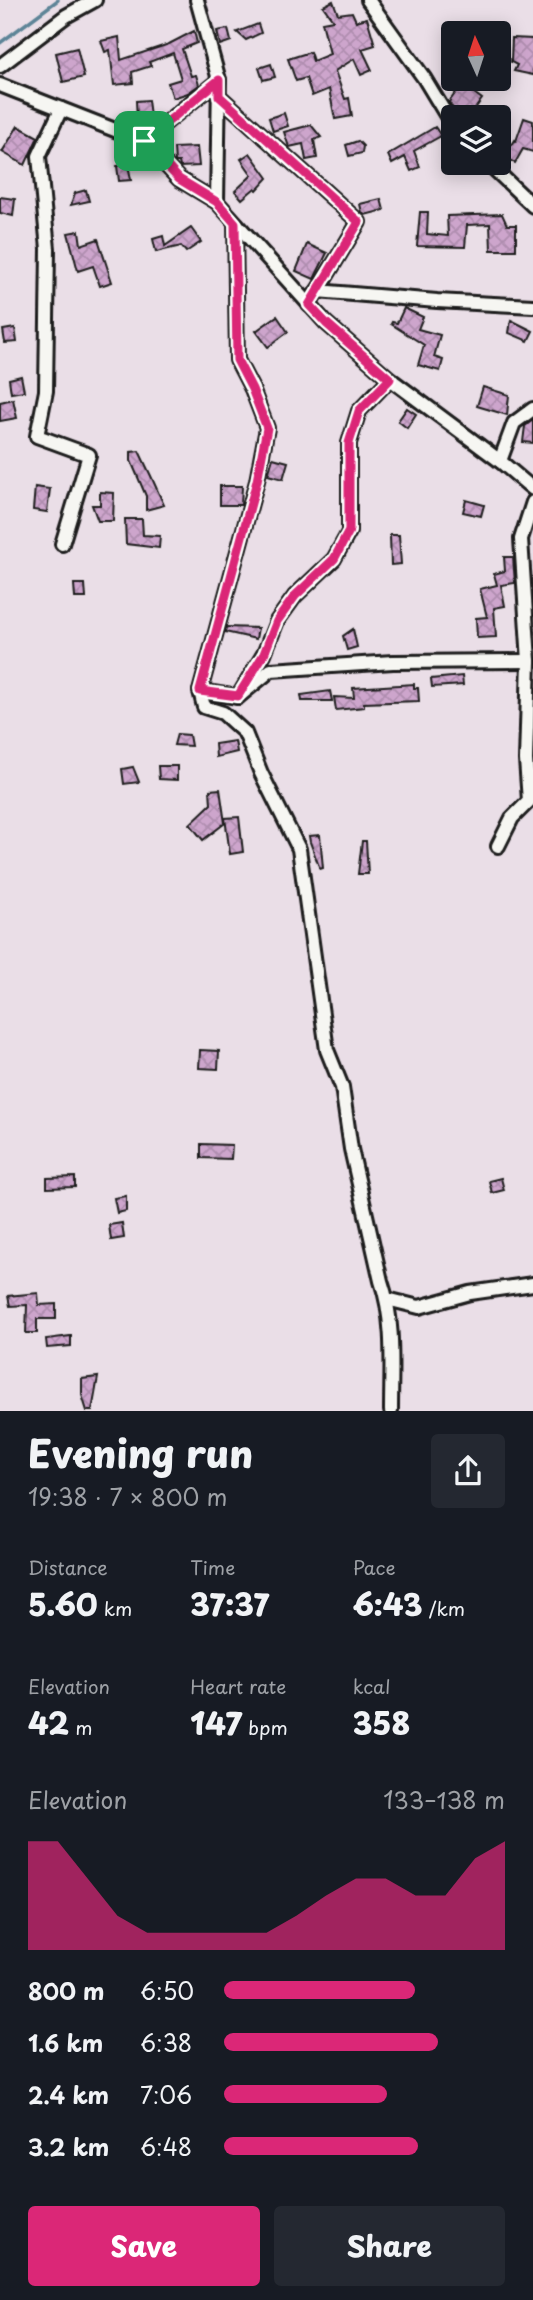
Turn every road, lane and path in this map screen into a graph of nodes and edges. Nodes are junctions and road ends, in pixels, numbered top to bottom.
1 (95, 0) edge
2 (197, 0) edge
3 (368, 0) edge
4 (0, 66) edge
5 (219, 80) junction
6 (0, 85) edge
7 (219, 96) junction
8 (441, 106) edge
9 (61, 109) junction
10 (144, 141) junction
11 (501, 175) edge
12 (217, 202) junction
13 (533, 206) edge
14 (235, 223) junction
15 (317, 291) junction
16 (309, 305) junction
17 (533, 306) edge
18 (390, 379) junction
19 (533, 409) edge
20 (514, 423) junction
21 (533, 426) edge
22 (500, 461) junction
23 (533, 489) edge
24 (533, 502) edge
25 (62, 544) dead end
26 (528, 662) junction
27 (200, 691) junction
28 (238, 696) junction
29 (531, 802) edge
30 (498, 846) dead end
31 (533, 1284) edge
32 (387, 1298) junction
33 (391, 1411) edge

1 - 4 street
2 - 5 street
3 - 8 street
5 - 7 street
5 - 10 street
6 - 9 street
7 - 12 street
7 - 15 street
9 - 10 street
9 - 25 street
10 - 12 street
11 - 13 street
12 - 14 street
14 - 16 street
14 - 27 street
15 - 16 street
15 - 17 street
16 - 18 street
18 - 22 street
18 - 28 street
19 - 20 street
20 - 21 street
20 - 22 street
22 - 23 street
24 - 26 street
26 - 28 street
26 - 29 street
27 - 28 street
27 - 32 street
29 - 30 street
31 - 32 street
32 - 33 street

